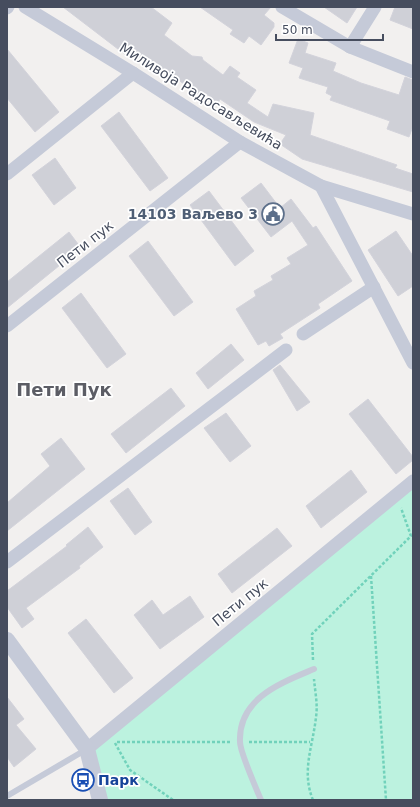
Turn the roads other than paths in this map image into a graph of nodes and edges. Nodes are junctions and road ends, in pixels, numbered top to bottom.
1 (25, 7) edge
2 (282, 7) edge
3 (375, 7) edge
4 (350, 47) junction
5 (413, 72) edge
6 (133, 73) junction
7 (240, 142) junction
8 (7, 174) edge
9 (321, 186) junction
10 (413, 214) edge
11 (374, 287) junction
12 (7, 326) edge
13 (304, 334) dead end
14 (286, 350) dead end
15 (413, 362) edge
16 (413, 481) edge
17 (7, 562) edge
18 (7, 640) edge
19 (314, 669) road end
20 (87, 749) junction
21 (7, 796) edge
22 (100, 800) edge
23 (261, 800) edge

1 - 6 street, Миливоја Радосављевића
2 - 4 street
3 - 4 street
4 - 5 street
6 - 7 street, Миливоја Радосављевића
6 - 8 street
7 - 9 street, Миливоја Радосављевића
7 - 12 street, Пети пук
9 - 10 street, Миливоја Радосављевића
9 - 11 street
11 - 13 street
11 - 15 street
14 - 17 street
16 - 20 street, Пети пук
18 - 20 street
19 - 23 lane
20 - 21 lane
20 - 22 street

